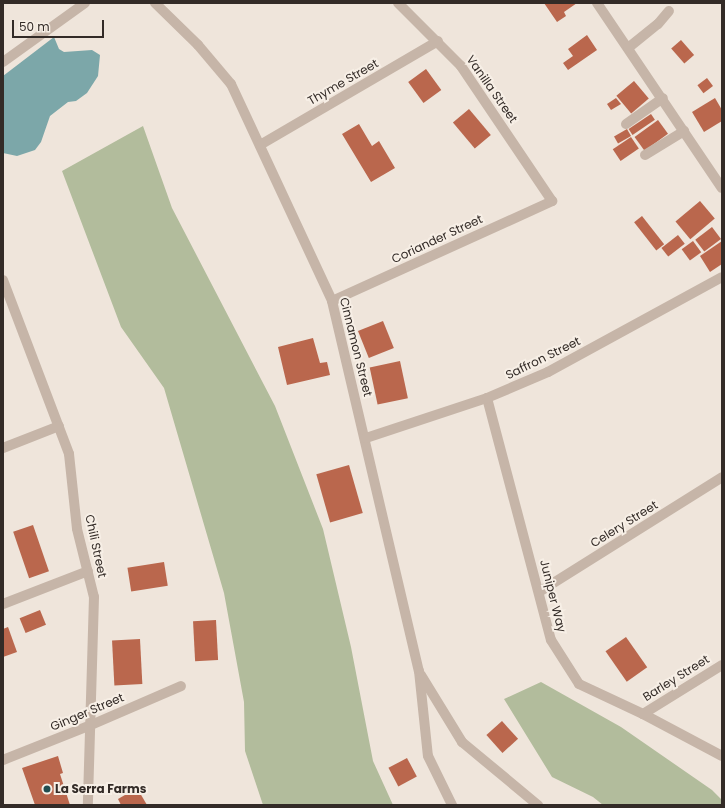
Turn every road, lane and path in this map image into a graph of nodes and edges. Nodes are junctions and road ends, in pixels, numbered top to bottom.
1 (85, 3) edge
2 (155, 3) edge
3 (398, 3) edge
4 (597, 3) edge
5 (669, 11) dead end
6 (438, 41) junction
7 (628, 48) junction
8 (3, 62) edge
9 (662, 98) junction
10 (626, 124) dead end
11 (684, 131) junction
12 (260, 145) junction
13 (646, 155) dead end
14 (722, 188) edge
15 (552, 201) joint
16 (722, 277) edge
17 (4, 284) edge
18 (332, 301) junction
19 (487, 398) junction
20 (59, 426) junction
21 (366, 438) junction
22 (3, 448) edge
23 (722, 477) edge
24 (88, 571) junction
25 (539, 592) junction
26 (3, 604) edge
27 (722, 665) edge
28 (419, 671) junction
29 (181, 686) dead end
30 (643, 714) junction
31 (91, 726) junction
32 (722, 756) edge
33 (3, 760) edge
34 (88, 805) edge
35 (452, 805) edge
36 (538, 805) edge

1 - 8 street
2 - 12 street, Cinnamon Street
3 - 6 street, Vanilla Street
4 - 7 street
5 - 7 street
6 - 12 street, Thyme Street
6 - 15 street, Vanilla Street
7 - 9 street
9 - 10 street
9 - 11 street
11 - 13 street
11 - 14 street
12 - 18 street, Cinnamon Street
15 - 18 street, Coriander Street
16 - 19 street, Saffron Street
17 - 20 street, Chili Street
18 - 21 street, Cinnamon Street
19 - 21 street, Saffron Street
19 - 25 street, Juniper Way
20 - 22 street
20 - 24 street, Chili Street
21 - 28 street, Cinnamon Street
23 - 25 street, Celery Street
24 - 26 street
24 - 31 street, Chili Street
25 - 30 street, Juniper Way
27 - 30 street, Barley Street
28 - 35 street
28 - 36 street
29 - 31 street, Ginger Street
30 - 32 street, Juniper Way
31 - 33 street, Ginger Street
31 - 34 street, Chili Street

